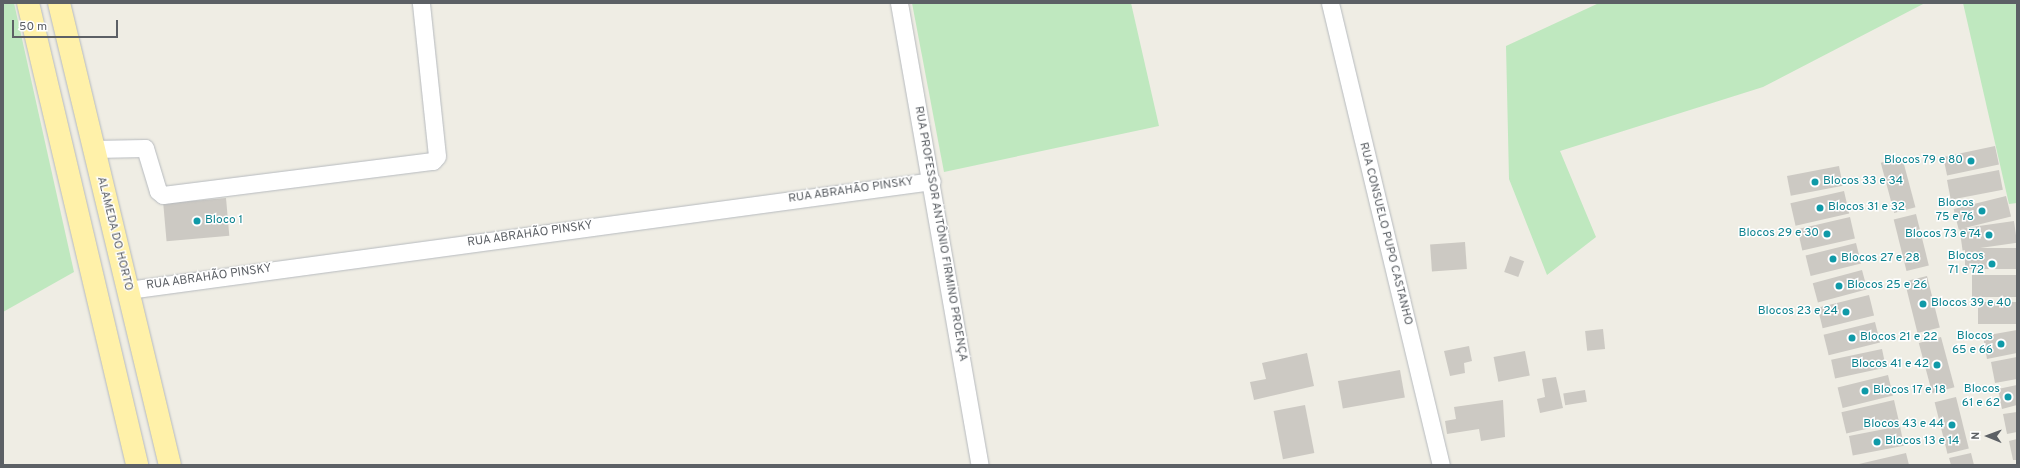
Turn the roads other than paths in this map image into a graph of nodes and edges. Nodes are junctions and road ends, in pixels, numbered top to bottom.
1 (28, 3) edge
2 (59, 3) edge
3 (421, 3) edge
4 (899, 3) edge
5 (1330, 3) edge
6 (93, 150) junction
7 (932, 180) junction
8 (128, 290) junction
9 (137, 465) edge
10 (170, 465) edge
11 (980, 465) edge
12 (1441, 465) edge

1 - 9 main road
2 - 6 main road, ALAMEDA DO HORTO
3 - 6 street
4 - 7 street, RUA PROFESSOR ANTÔNIO FIRMINO PROENÇA
5 - 12 street, RUA CONSUELO PUPO CASTANHO
6 - 8 main road, ALAMEDA DO HORTO
7 - 8 street, RUA ABRAHÃO PINSKY
7 - 11 street, RUA PROFESSOR ANTÔNIO FIRMINO PROENÇA
8 - 10 main road, ALAMEDA DO HORTO

